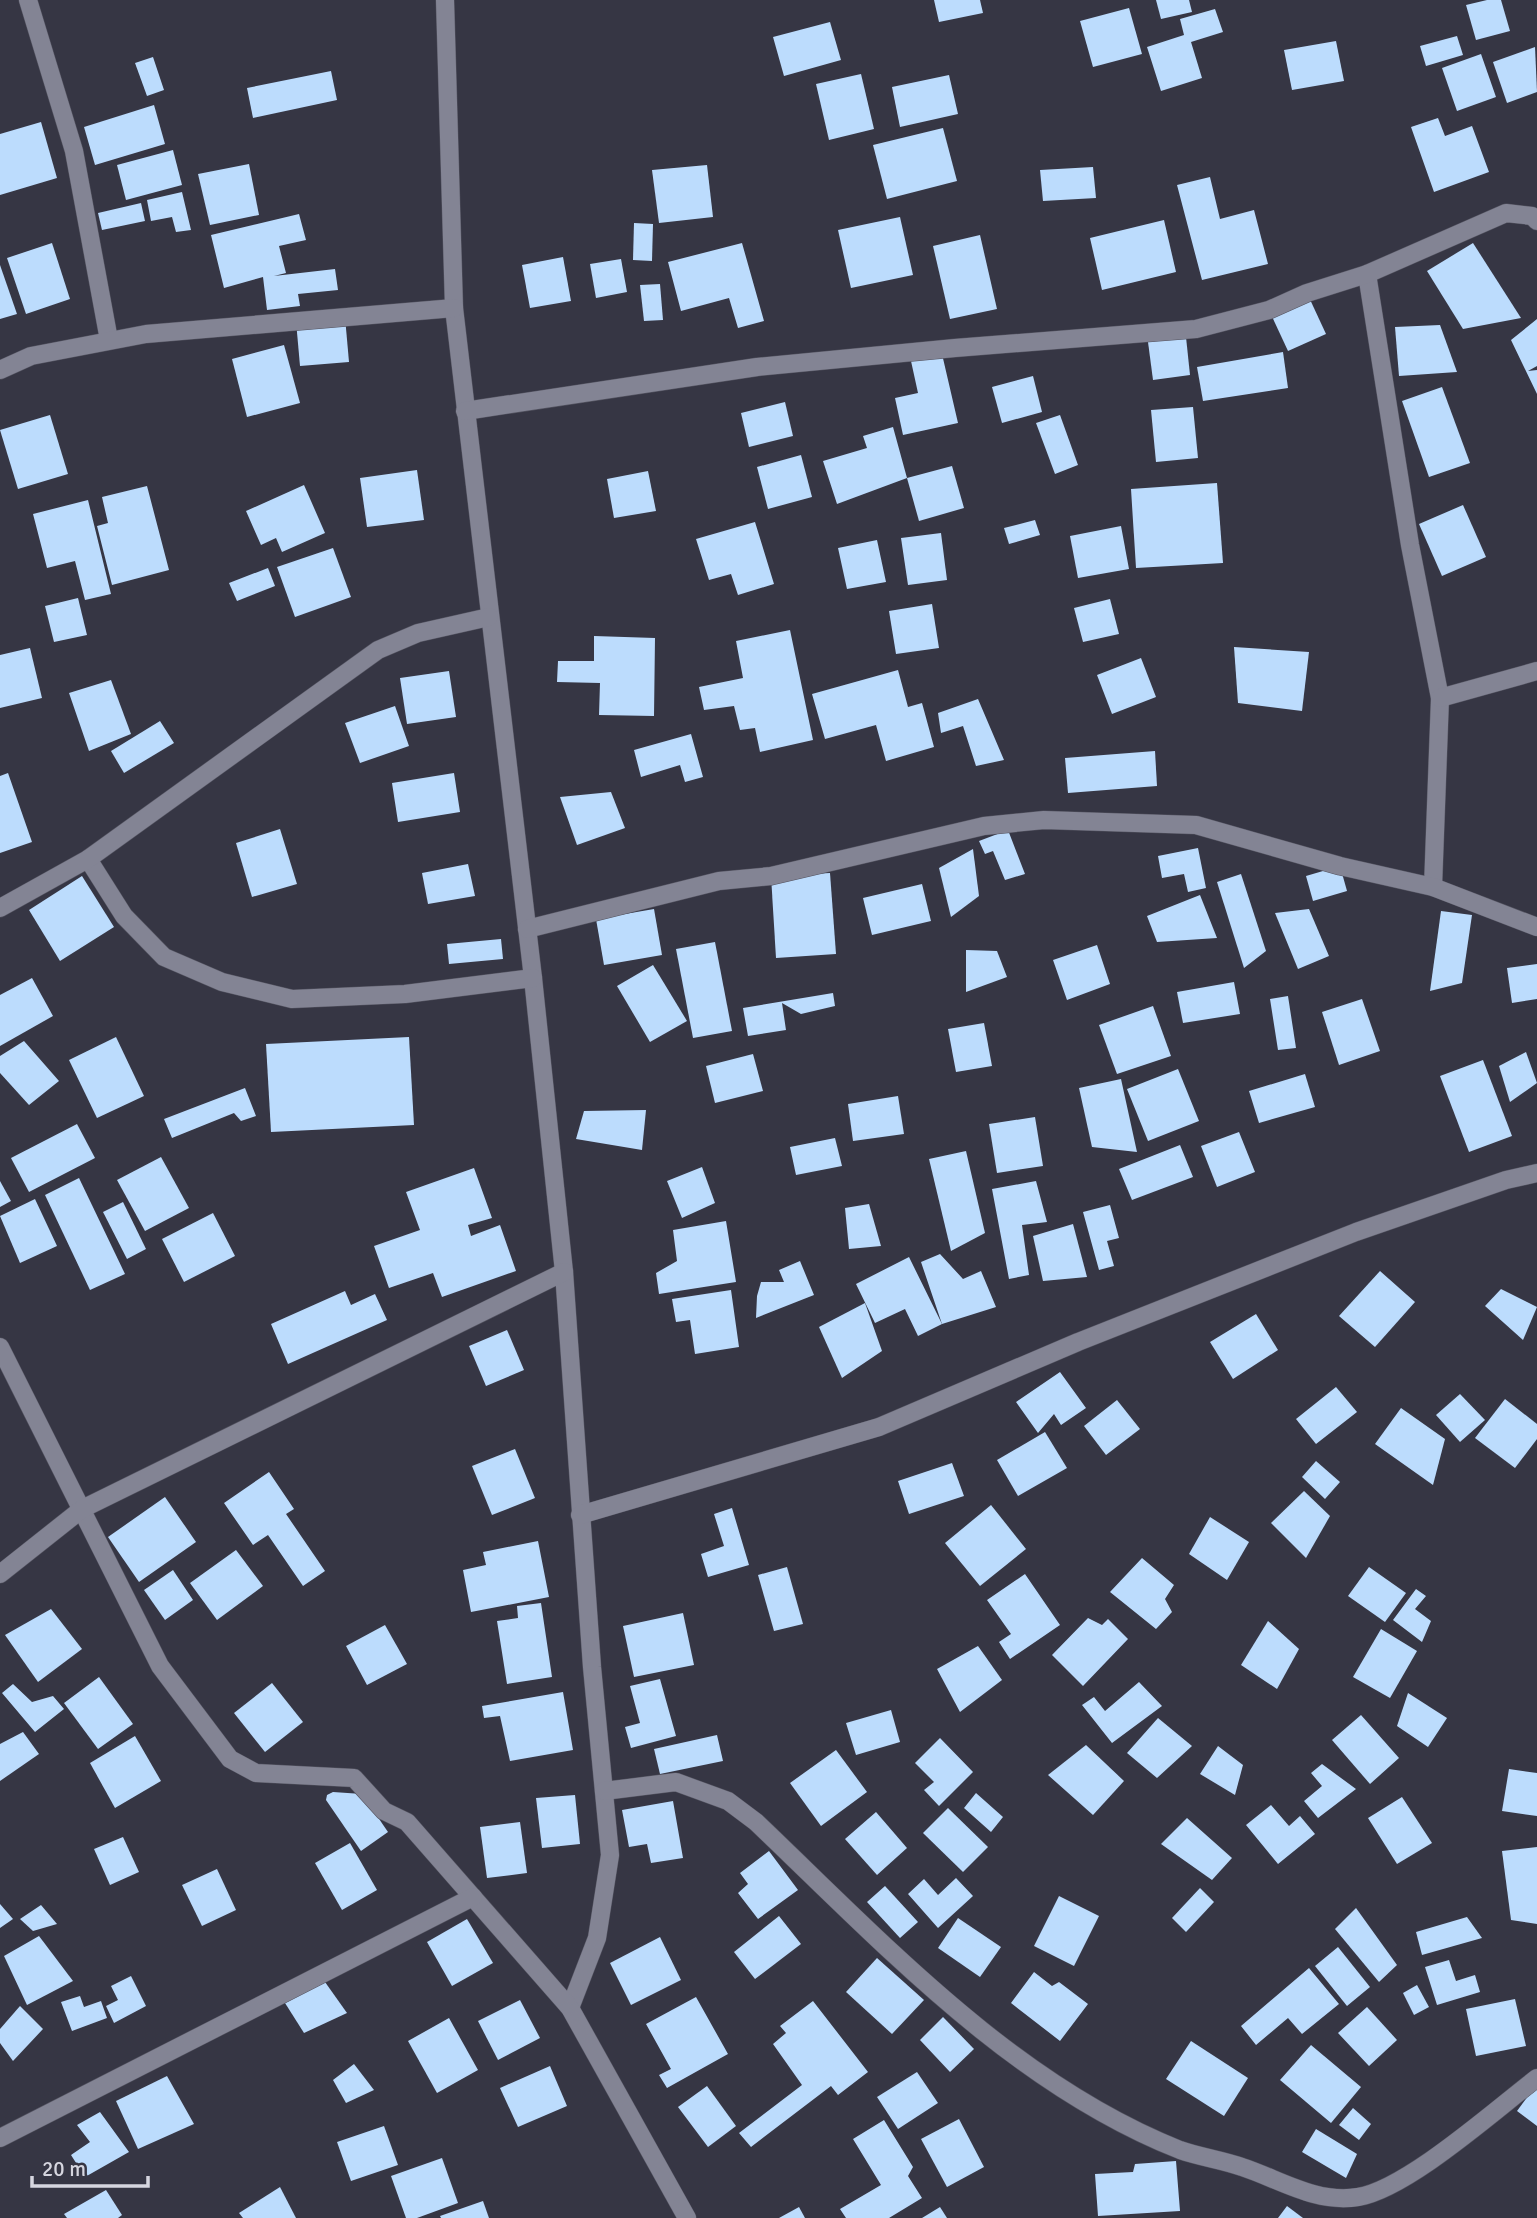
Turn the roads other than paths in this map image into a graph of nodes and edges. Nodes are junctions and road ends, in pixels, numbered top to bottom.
1 (28, 0) edge
2 (445, 0) edge
3 (1537, 221) edge
4 (1367, 274) junction
5 (454, 308) junction
6 (109, 340) junction
7 (0, 370) edge
8 (465, 411) junction
9 (489, 617) junction
10 (1537, 671) edge
11 (1440, 698) junction
12 (89, 859) junction
13 (1433, 887) junction
14 (0, 908) edge
15 (1537, 927) edge
16 (527, 929) junction
17 (533, 978) junction
18 (1537, 1173) edge
19 (564, 1272) junction
20 (0, 1347) edge
21 (82, 1509) junction
22 (580, 1515) junction
23 (0, 1574) edge
24 (604, 1791) junction
25 (472, 1897) junction
26 (570, 2008) junction
27 (1537, 2078) edge
28 (0, 2138) edge
29 (687, 2218) edge

1 - 6 street
2 - 5 street
3 - 4 street
4 - 8 street
4 - 11 street
5 - 6 street
5 - 8 street
6 - 7 street
8 - 9 street
9 - 12 street
9 - 16 street
10 - 11 street
11 - 13 street
12 - 14 street
12 - 17 street
13 - 15 street
13 - 16 street
16 - 17 street
17 - 19 street
18 - 22 street
19 - 21 street
19 - 22 street
20 - 21 street
21 - 23 street
21 - 25 street
22 - 24 street
24 - 26 street
24 - 27 street
25 - 26 street
25 - 28 street
26 - 29 street

